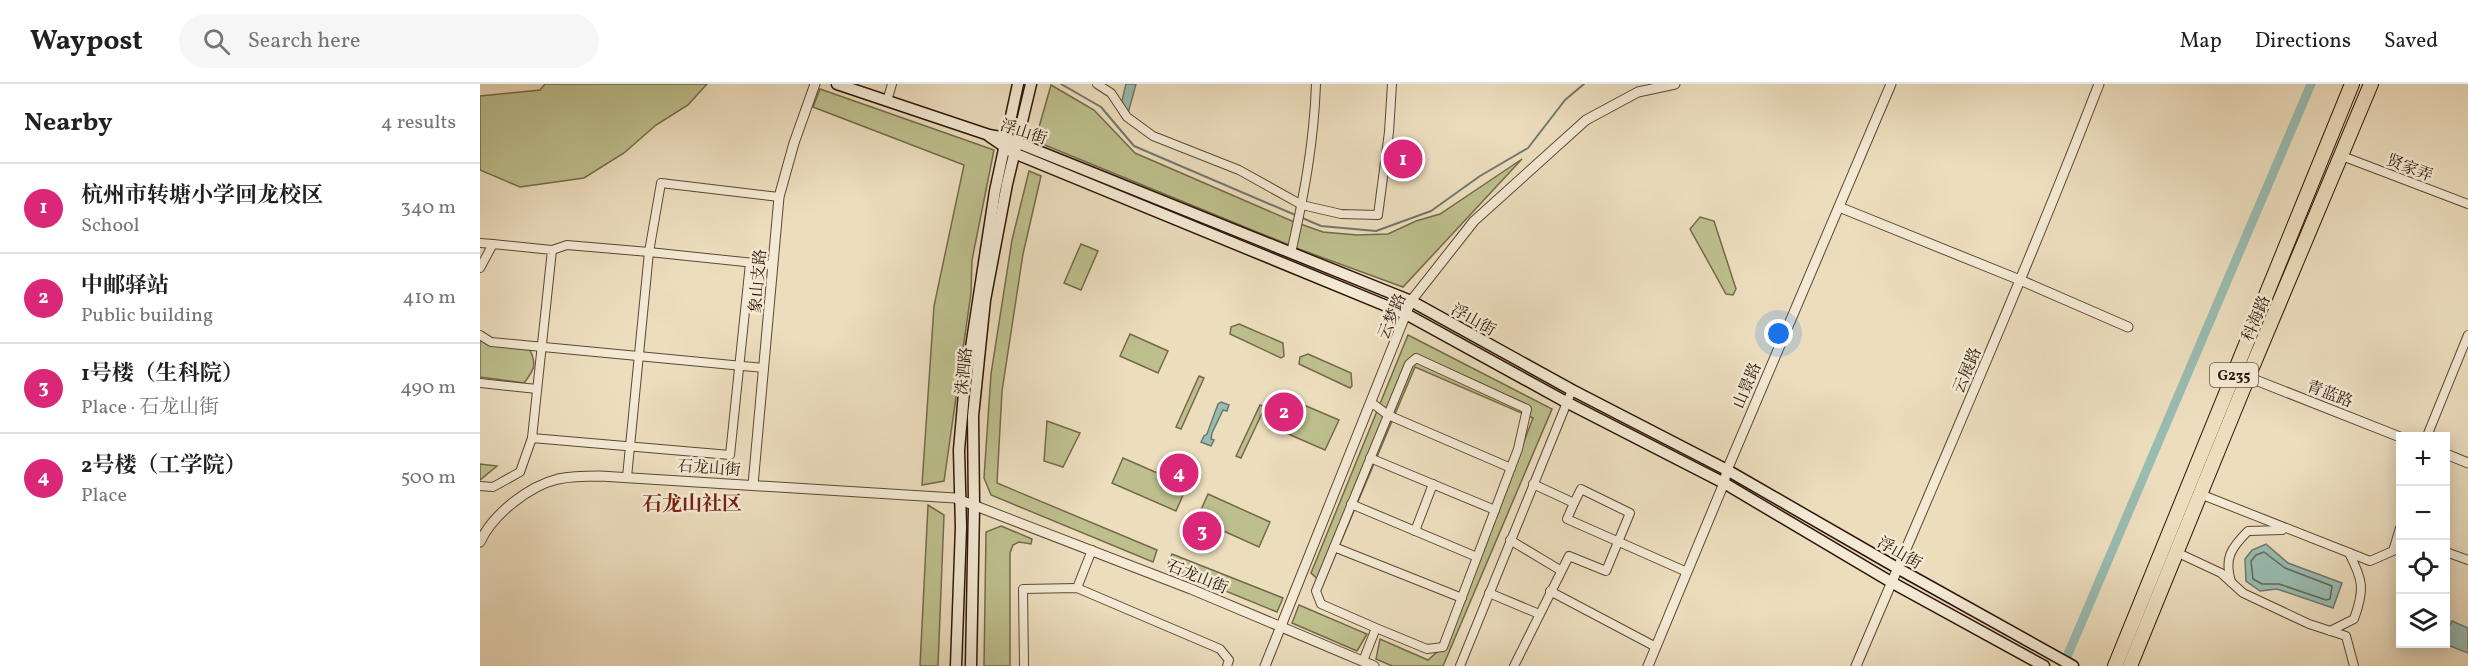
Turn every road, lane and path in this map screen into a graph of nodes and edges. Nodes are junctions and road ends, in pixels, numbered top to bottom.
1 (815, 84) edge
2 (837, 84) edge
3 (892, 84) edge
4 (1018, 84) edge
5 (1031, 84) edge
6 (1097, 84) edge
7 (1316, 84) edge
8 (1392, 84) edge
9 (1675, 84) edge
10 (1891, 84) edge
11 (2099, 84) edge
12 (2352, 84) edge
13 (2372, 84) edge
14 (850, 86) edge
15 (887, 101) junction
16 (1005, 142) junction
17 (1015, 148) junction
18 (2342, 156) junction
19 (779, 198) junction
20 (2468, 204) edge
21 (1839, 207) junction
22 (1301, 209) junction
23 (480, 243) edge
24 (493, 244) junction
25 (552, 250) junction
26 (649, 252) junction
27 (1291, 253) junction
28 (750, 263) junction
29 (773, 265) junction
30 (480, 268) edge
31 (2020, 280) junction
32 (1412, 301) junction
33 (1406, 314) junction
34 (2128, 327) dead end
35 (480, 335) edge
36 (2468, 335) edge
37 (542, 347) junction
38 (639, 357) junction
39 (740, 366) junction
40 (764, 368) junction
41 (2248, 377) junction
42 (480, 383) edge
43 (537, 389) junction
44 (1572, 390) junction
45 (1566, 402) junction
46 (1372, 403) junction
47 (1388, 415) junction
48 (2429, 432) edge
49 (2396, 435) edge
50 (532, 438) junction
51 (630, 446) junction
52 (2450, 456) edge
53 (1370, 458) junction
54 (2468, 463) edge
55 (1511, 468) junction
56 (1727, 470) junction
57 (627, 477) junction
58 (1724, 483) junction
59 (1433, 484) junction
60 (1533, 484) junction
61 (753, 485) junction
62 (480, 486) edge
63 (2200, 494) junction
64 (960, 500) junction
65 (1574, 503) junction
66 (1352, 504) junction
67 (974, 506) junction
68 (1495, 510) junction
69 (2287, 529) junction
70 (1415, 531) junction
71 (1510, 540) junction
72 (2397, 540) edge
73 (480, 542) edge
74 (1619, 542) junction
75 (1334, 547) junction
76 (1092, 550) junction
77 (2176, 552) junction
78 (2349, 553) junction
79 (2450, 554) edge
80 (1477, 557) junction
81 (2468, 560) edge
82 (1899, 569) junction
83 (1560, 570) junction
84 (1687, 572) junction
85 (1891, 582) junction
86 (2231, 582) junction
87 (1077, 588) junction
88 (1550, 591) junction
89 (1490, 592) junction
90 (1462, 598) junction
91 (1539, 614) junction
92 (1282, 625) junction
93 (1376, 628) junction
94 (2330, 631) junction
95 (1656, 647) junction
96 (1363, 661) junction
97 (956, 666) edge
98 (971, 666) edge
99 (1024, 666) edge
100 (1227, 666) edge
101 (1265, 666) edge
102 (1374, 666) edge
103 (1460, 666) edge
104 (1514, 666) edge
105 (1648, 666) edge
106 (1856, 666) edge
107 (2044, 666) edge
108 (2073, 666) edge
109 (2115, 666) edge
110 (2130, 666) edge
111 (2354, 666) edge

1 - 19 street, 象山支路
2 - 14 main road, 浮山街
3 - 15 street
4 - 16 main road, 洙泗路
5 - 17 main road, 洙泗路
6 - 22 street
7 - 22 street
8 - 22 street
9 - 32 street, 云梦路
10 - 21 street, 山景路
11 - 31 street, 云展路
12 - 109 highway, 科海路 / G235
13 - 18 highway, 科海路 / G235
14 - 15 main road, 浮山街
15 - 16 main road, 浮山街
16 - 17 main road, 浮山街
16 - 64 main road, 洙泗路
17 - 27 main road, 浮山街
17 - 33 main road, 浮山街
17 - 67 main road, 洙泗路
18 - 20 street, 贤家弄
18 - 41 highway, 科海路 / G235
19 - 26 street
19 - 29 street, 象山支路
21 - 31 street
21 - 56 street, 山景路
22 - 27 street
23 - 24 street
24 - 25 street
24 - 30 street
25 - 26 street
25 - 37 street
26 - 28 street
26 - 38 street
27 - 32 main road, 浮山街
28 - 29 street
28 - 39 street
29 - 40 street, 象山支路
31 - 34 street
31 - 82 street, 云展路
32 - 33 street, 云梦路
32 - 44 main road, 浮山街
33 - 45 main road, 浮山街
33 - 46 street, 云梦路
35 - 37 street
36 - 48 street
37 - 38 street
37 - 43 street
38 - 39 street
38 - 51 street
39 - 40 street
39 - 51 street
40 - 61 street, 象山支路
41 - 49 street, 青蓝路
41 - 63 highway, 科海路 / G235
42 - 43 street
43 - 50 street
44 - 45 street
44 - 56 main road, 浮山街
45 - 58 main road, 浮山街
45 - 60 street
46 - 47 street
46 - 92 street, 云梦路
47 - 53 street
47 - 55 street
47 - 55 street
50 - 51 street
50 - 62 street
51 - 57 street
52 - 54 street
53 - 59 street
53 - 66 street
55 - 68 street
56 - 58 street, 山景路
56 - 82 main road, 浮山街
57 - 61 street, 石龙山街
57 - 73 street, 石龙山街
58 - 84 street, 山景路
58 - 85 main road, 浮山街
59 - 68 street
59 - 70 street
60 - 65 street
60 - 71 street
61 - 64 street, 石龙山街
63 - 69 street
63 - 77 highway, 科海路 / G235
64 - 67 street, 石龙山街
64 - 97 main road, 洙泗路
65 - 74 street
65 - 74 street
66 - 70 street
66 - 75 street
67 - 76 street, 石龙山街
67 - 98 main road, 洙泗路
68 - 80 street
69 - 78 street
69 - 86 street
70 - 80 street
71 - 83 street
71 - 89 street
72 - 78 street
74 - 83 street
74 - 84 street
75 - 90 street
75 - 93 street
76 - 87 street
76 - 92 street, 石龙山街
77 - 86 street
77 - 110 highway, 科海路 / G235
78 - 94 street
79 - 81 street
80 - 90 street
82 - 85 street, 云展路
82 - 108 main road, 浮山街
83 - 88 street
84 - 95 street, 山景路
85 - 106 street, 云展路
85 - 107 main road, 浮山街
86 - 94 street
87 - 99 street
87 - 100 street
88 - 91 street
88 - 95 street
89 - 91 street
89 - 103 street
90 - 93 street
91 - 104 street
92 - 96 street, 石龙山街
92 - 101 street, 云梦路
93 - 96 street
94 - 111 street
95 - 105 street, 山景路
96 - 102 street, 石龙山街

